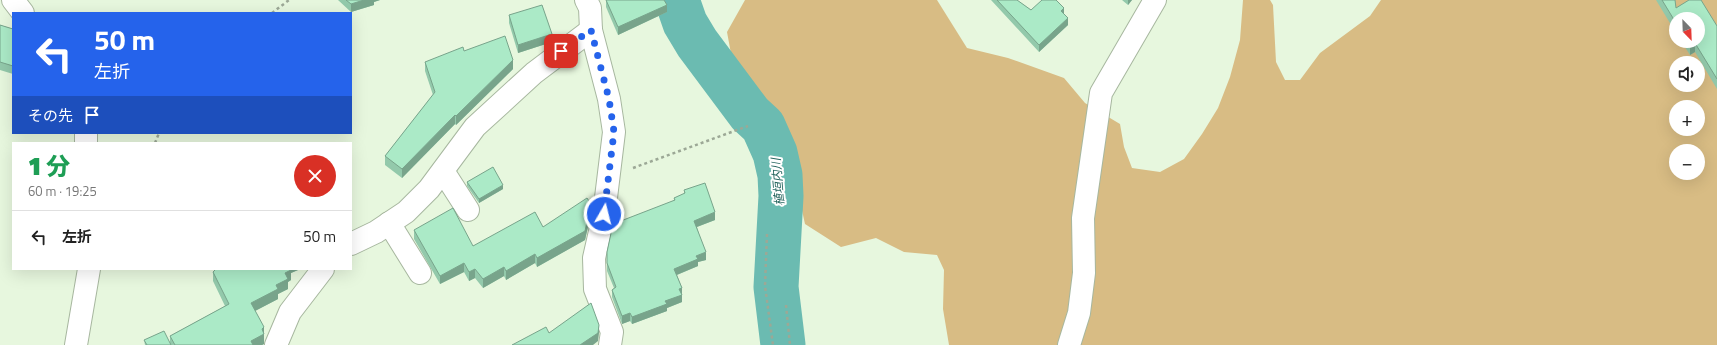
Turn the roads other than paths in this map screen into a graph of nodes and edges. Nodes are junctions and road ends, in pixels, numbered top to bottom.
1 (13, 0) edge
2 (586, 0) edge
3 (1155, 0) edge
4 (22, 12) edge
5 (591, 30) junction
6 (443, 171) junction
7 (468, 210) dead end
8 (389, 223) junction
9 (352, 244) edge
10 (89, 270) edge
11 (322, 270) edge
12 (420, 273) dead end
13 (76, 345) edge
14 (276, 345) edge
15 (610, 345) edge
16 (1069, 345) edge

1 - 4 street
2 - 5 street
3 - 16 street
5 - 6 street
5 - 15 street
6 - 7 street
6 - 8 street
8 - 9 street
8 - 12 street
10 - 13 street
11 - 14 street

